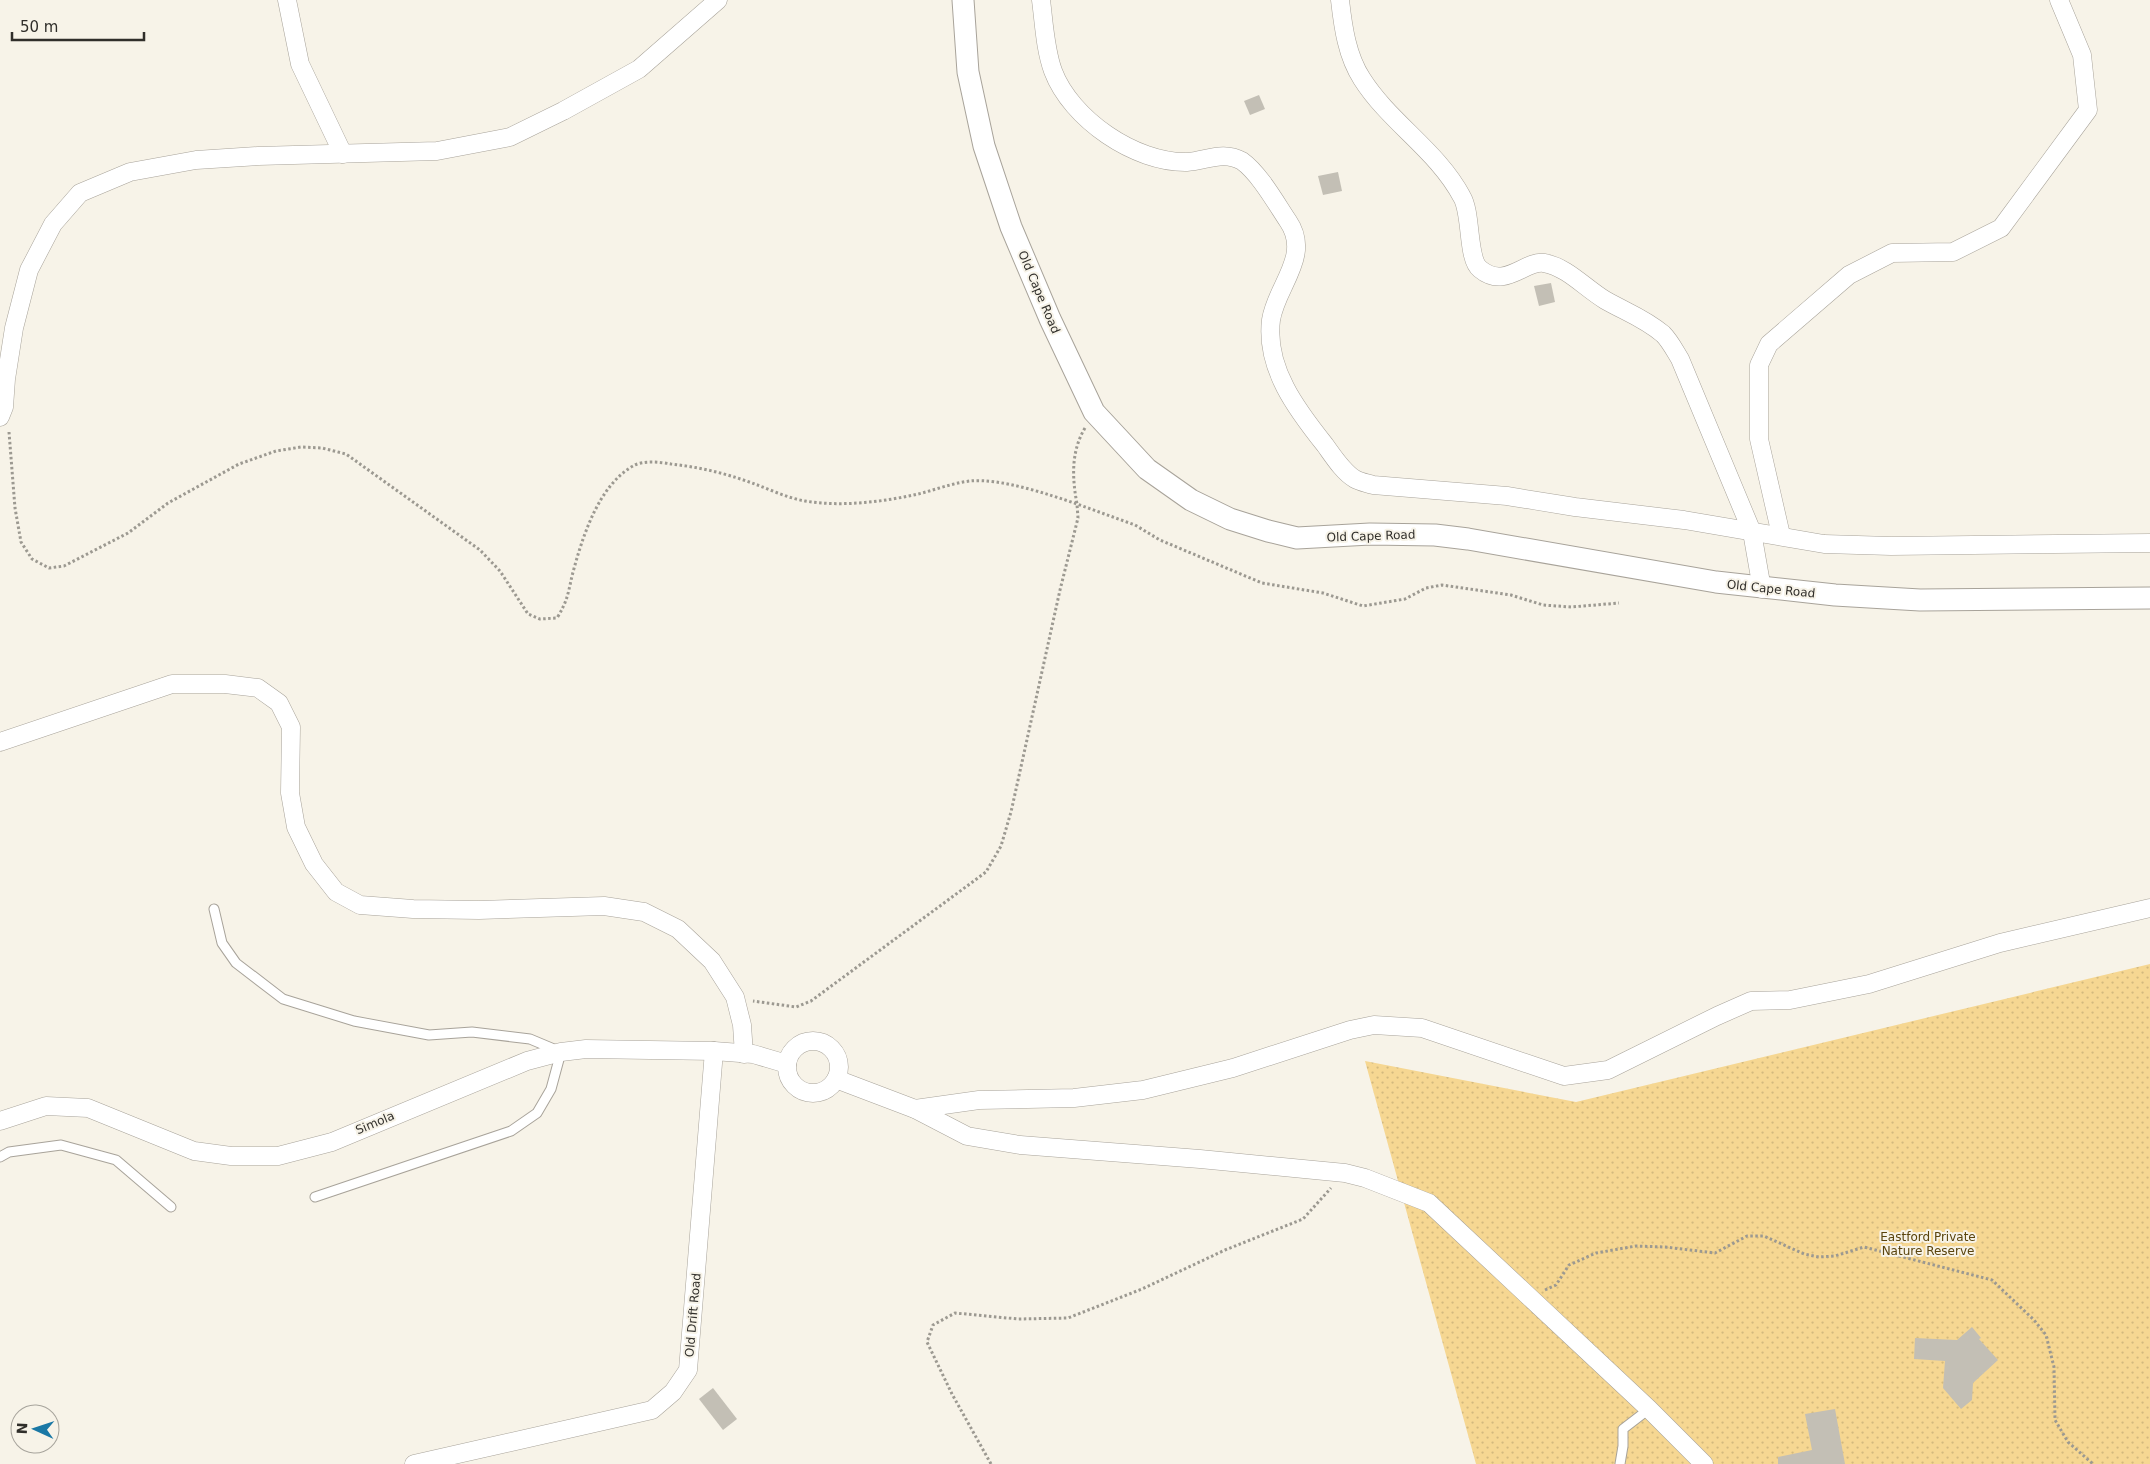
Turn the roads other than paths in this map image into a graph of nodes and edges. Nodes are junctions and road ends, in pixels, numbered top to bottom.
1 (287, 0) edge
2 (718, 0) edge
3 (964, 0) edge
4 (1041, 0) edge
5 (1340, 0) edge
6 (2059, 0) edge
7 (343, 154) junction
8 (2, 412) edge
9 (1752, 532) junction
10 (1781, 535) junction
11 (2150, 543) edge
12 (1762, 589) junction
13 (2150, 598) edge
14 (0, 742) edge
15 (2150, 908) edge
16 (214, 909) dead end
17 (714, 1051) junction
18 (561, 1052) junction
19 (749, 1054) junction
20 (787, 1064) junction
21 (836, 1079) junction
22 (915, 1109) junction
23 (0, 1121) edge
24 (0, 1157) edge
25 (315, 1197) dead end
26 (171, 1207) dead end
27 (1649, 1409) junction
28 (414, 1464) edge
29 (1620, 1464) edge
30 (1704, 1464) edge

1 - 7 street
2 - 7 street
3 - 12 street, Old Cape Road
4 - 9 street
5 - 9 street
6 - 10 street
7 - 8 street
9 - 10 street
9 - 12 street
10 - 11 street
12 - 13 street, Old Cape Road
14 - 19 street
15 - 22 street
16 - 18 lane
17 - 18 street, Simola
17 - 19 street, Simola
17 - 28 street, Old Drift Road
18 - 23 street, Simola
18 - 25 lane
19 - 20 street, Simola
20 - 21 street
20 - 21 street
21 - 22 street
22 - 27 street
24 - 26 lane
27 - 29 lane
27 - 30 street

